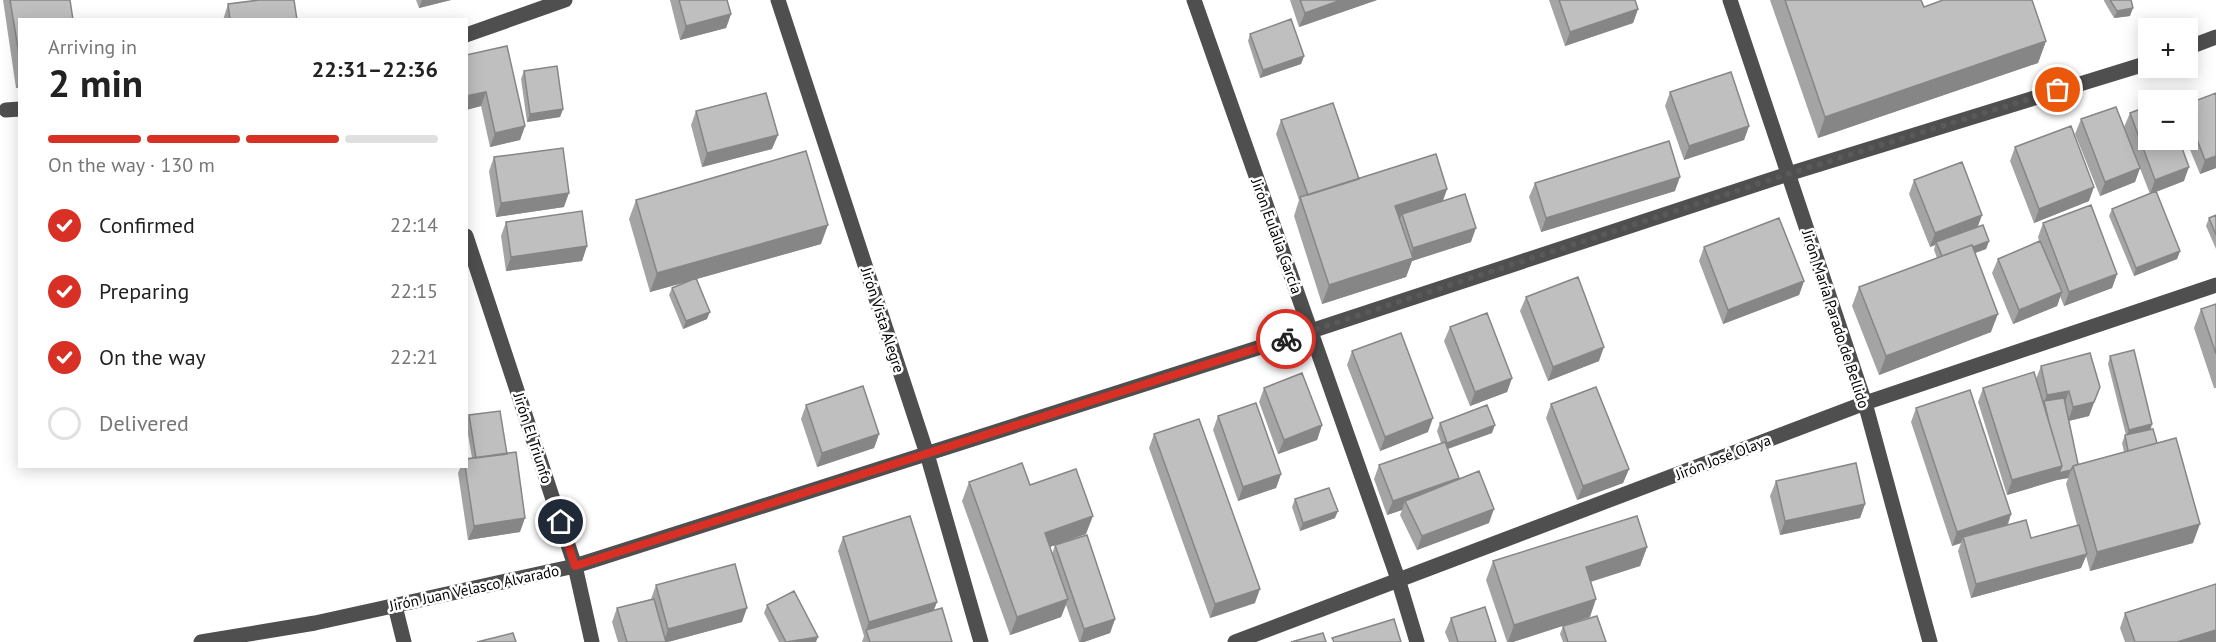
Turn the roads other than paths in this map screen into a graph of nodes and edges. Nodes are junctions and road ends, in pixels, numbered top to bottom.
1 (565, 0) edge
2 (778, 0) edge
3 (1194, 0) edge
4 (1730, 0) edge
5 (468, 34) edge
6 (2216, 37) edge
7 (2198, 44) edge
8 (2138, 66) edge
9 (1788, 174) junction
10 (468, 242) edge
11 (2216, 285) edge
12 (1311, 331) junction
13 (1865, 403) junction
14 (927, 454) junction
15 (575, 566) junction
16 (1398, 579) junction
17 (395, 606) junction
18 (201, 642) edge
19 (404, 642) edge
20 (592, 642) edge
21 (981, 642) edge
22 (1235, 642) edge
23 (1417, 642) edge
24 (1930, 642) edge

1 - 5 street
2 - 14 street, Jirón Vista Alegre
3 - 12 street, Jirón Eulalia García
4 - 9 street, Jirón María Parado de Bellido
6 - 7 street
8 - 9 street, Jirón Juan Velasco Alvarado
9 - 12 street, Jirón Juan Velasco Alvarado
9 - 13 street, Jirón María Parado de Bellido
10 - 15 street, Jirón El Triunfo
11 - 13 street, Jirón José Olaya
12 - 14 street, Jirón Juan Velasco Alvarado
12 - 16 street, Jirón Eulalia García
13 - 16 street, Jirón José Olaya
13 - 24 street, Jirón María Parado de Bellido
14 - 15 street, Jirón Juan Velasco Alvarado
14 - 21 street, Jirón Vista Alegre
15 - 17 street, Jirón Juan Velasco Alvarado
15 - 20 street, Jirón El Triunfo
16 - 22 street, Jirón José Olaya
16 - 23 street, Jirón Eulalia García
17 - 18 street, Jirón Juan Velasco Alvarado
17 - 19 street

